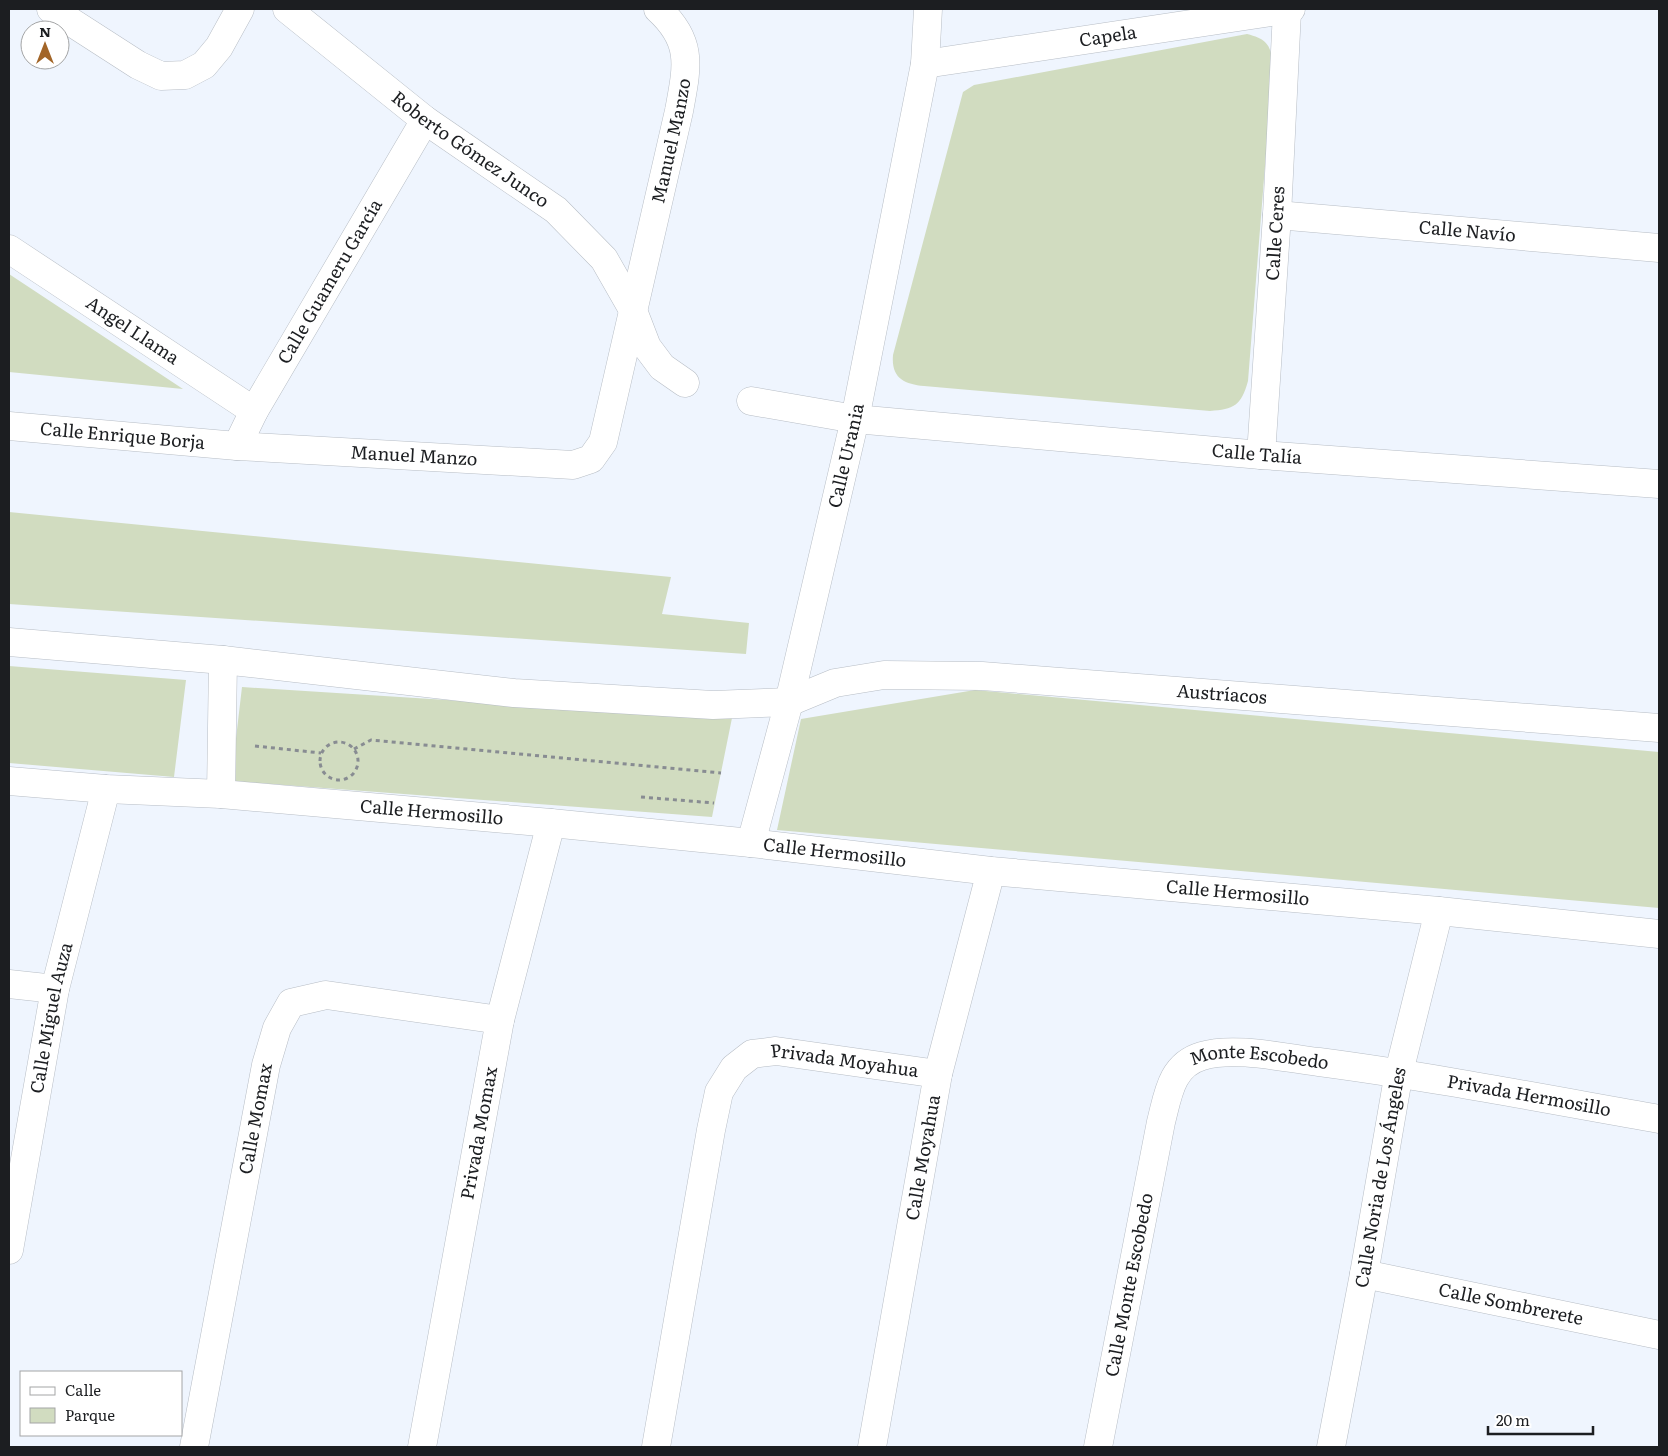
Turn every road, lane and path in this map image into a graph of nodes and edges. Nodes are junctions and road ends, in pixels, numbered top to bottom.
1 (52, 9) edge
2 (240, 9) edge
3 (287, 9) edge
4 (658, 9) edge
5 (928, 9) edge
6 (1289, 10) edge
7 (925, 64) junction
8 (425, 120) junction
9 (1277, 215) junction
10 (1659, 248) edge
11 (9, 249) edge
12 (632, 308) junction
13 (685, 383) dead end
14 (751, 401) dead end
15 (254, 411) junction
16 (855, 419) junction
17 (9, 426) edge
18 (237, 446) junction
19 (1261, 455) junction
20 (1659, 484) edge
21 (9, 642) edge
22 (223, 660) junction
23 (789, 702) junction
24 (1659, 728) edge
25 (245, 744) dead end
26 (354, 749) junction
27 (321, 753) junction
28 (721, 773) dead end
29 (9, 781) edge
30 (106, 789) junction
31 (221, 794) junction
32 (552, 823) junction
33 (751, 843) junction
34 (991, 871) junction
35 (1439, 912) junction
36 (1659, 934) edge
37 (9, 984) edge
38 (55, 989) junction
39 (500, 1020) junction
40 (1399, 1072) junction
41 (938, 1074) junction
42 (1659, 1119) edge
43 (1161, 1122) joint
44 (9, 1250) edge
45 (1364, 1274) junction
46 (1659, 1335) edge
47 (194, 1447) edge
48 (422, 1447) edge
49 (656, 1447) edge
50 (872, 1447) edge
51 (1098, 1447) edge
52 (1331, 1447) edge

1 - 2 street
3 - 8 street, Roberto Gómez Junco
4 - 12 street, Manuel Manzo
5 - 7 street, Calle Urania
6 - 7 street, Capela
6 - 9 street, Calle Ceres
7 - 16 street, Calle Urania
8 - 12 street, Roberto Gómez Junco
8 - 15 street, Calle Guameru García
9 - 10 street, Calle Navío
9 - 19 street, Calle Ceres
11 - 15 street, Angel Llama
12 - 13 street, Roberto Gómez Junco
12 - 18 street, Manuel Manzo
14 - 16 street, Calle Talía
15 - 18 street, Calle Guameru García
16 - 19 street, Calle Talía
16 - 23 street, Calle Urania
17 - 18 street, Calle Enrique Borja
19 - 20 street, Calle Talía
21 - 22 street
22 - 23 street
22 - 31 street
23 - 24 street, Austríacos
23 - 33 street, Calle Urania
25 - 27 path
26 - 27 path
26 - 27 path
26 - 28 path
29 - 30 street, Calle Hermosillo
30 - 31 street, Calle Hermosillo
30 - 38 street, Calle Miguel Auza
31 - 32 street, Calle Hermosillo
32 - 33 street, Calle Hermosillo
32 - 39 street, Privada Momax
33 - 34 street, Calle Hermosillo
34 - 35 street, Calle Hermosillo
34 - 41 street, Calle Moyahua
35 - 36 street, Calle Hermosillo
35 - 40 street, Calle Noria de Los Ángeles
37 - 38 street
38 - 44 street, Calle Miguel Auza
39 - 47 street, Calle Momax
39 - 48 street, Privada Momax
40 - 42 street, Privada Hermosillo
40 - 43 street, Monte Escobedo
40 - 45 street, Calle Noria de Los Ángeles
41 - 49 street, Privada Moyahua
41 - 50 street, Calle Moyahua
43 - 51 street, Calle Monte Escobedo
45 - 46 street, Calle Sombrerete
45 - 52 street, Calle Noria de Los Ángeles

